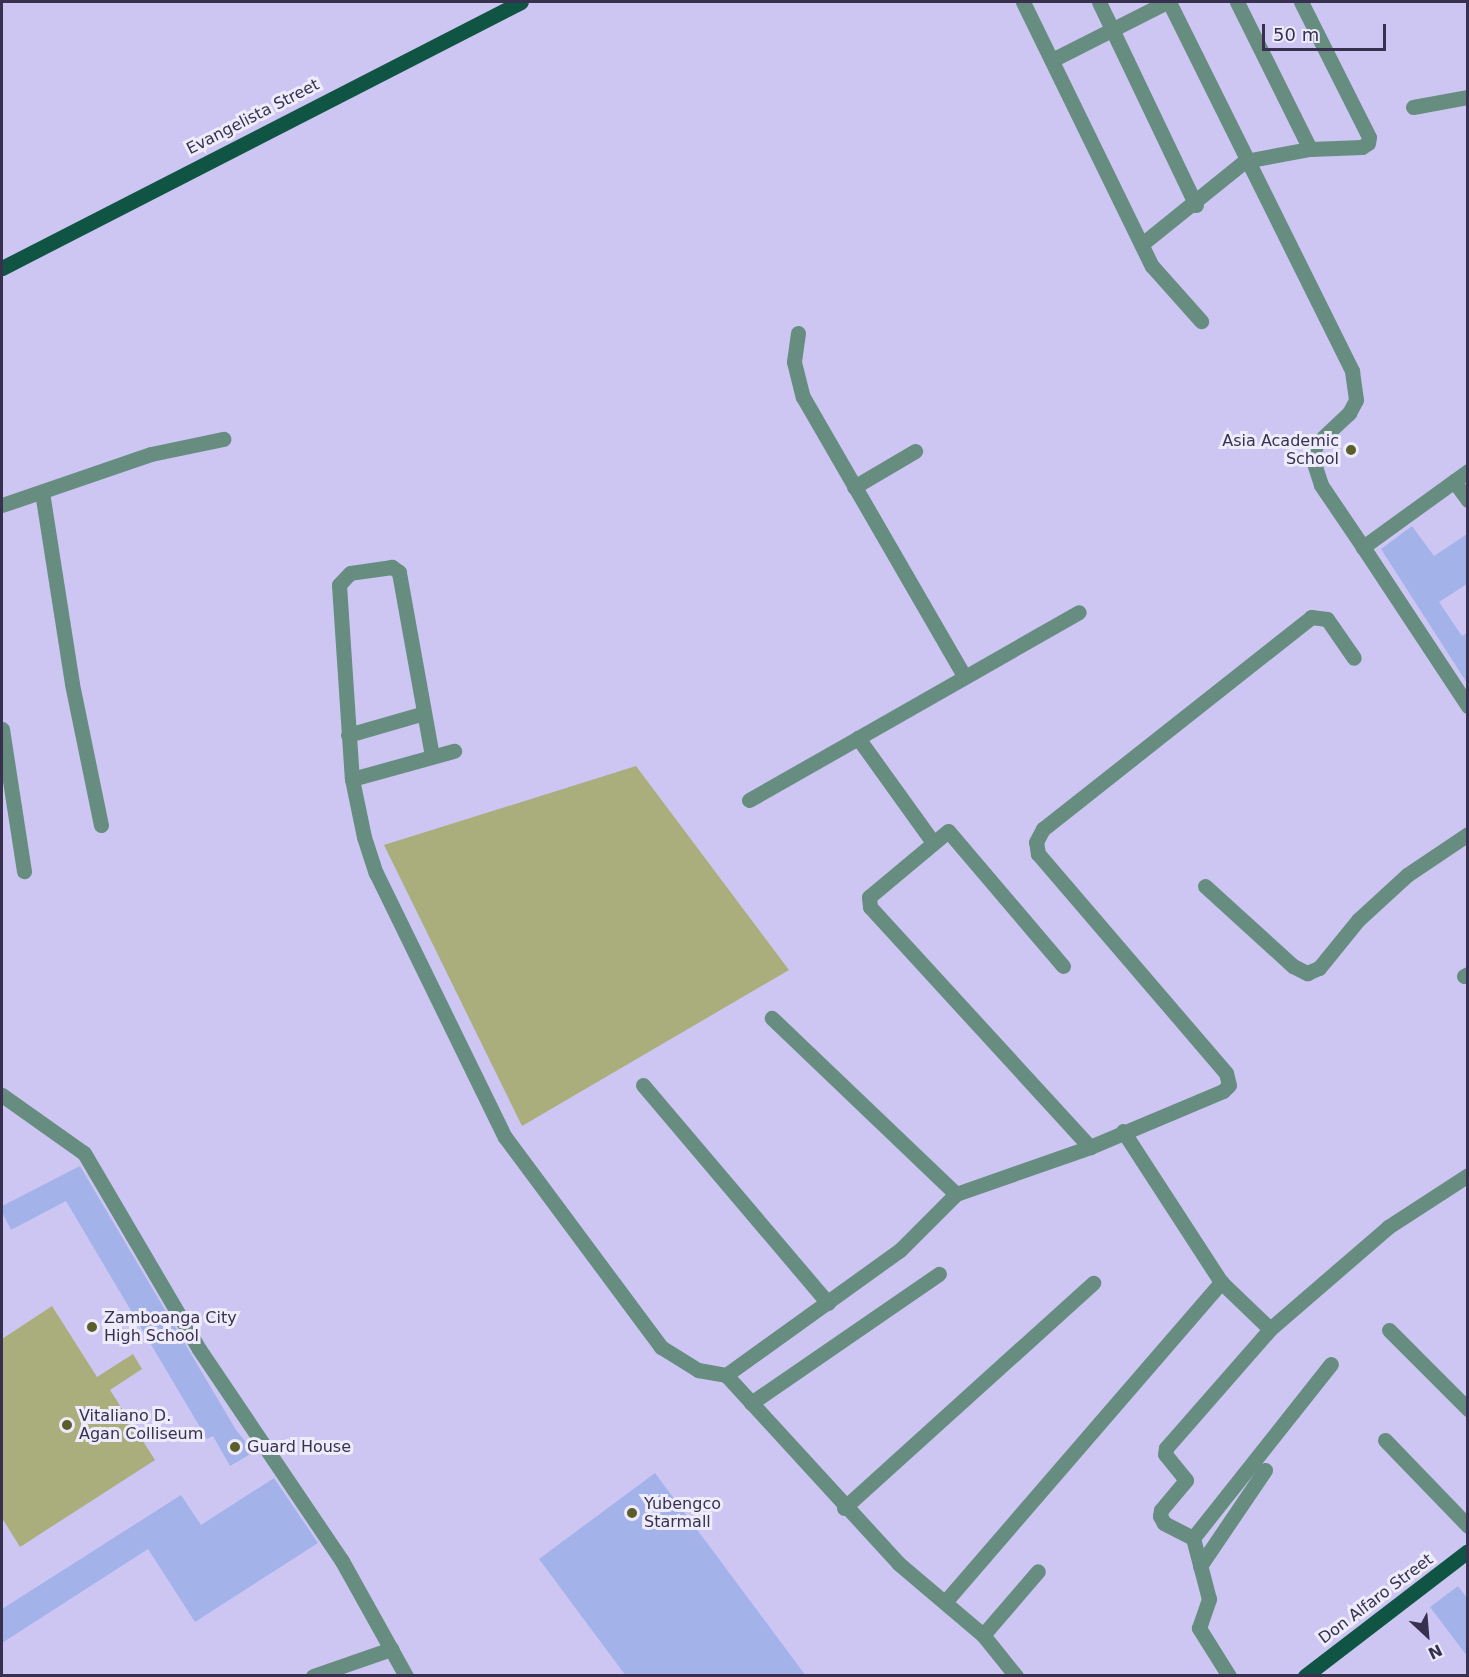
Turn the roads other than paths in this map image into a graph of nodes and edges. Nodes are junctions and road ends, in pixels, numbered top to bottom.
1 (521, 2) edge
2 (1023, 2) edge
3 (1099, 2) edge
4 (1168, 2) edge
5 (1237, 2) edge
6 (1301, 2) edge
7 (1113, 29) junction
8 (1052, 60) junction
9 (1467, 98) edge
10 (1413, 107) dead end
11 (1310, 149) junction
12 (1245, 161) junction
13 (1196, 205) junction
14 (1142, 244) junction
15 (2, 268) edge
16 (1201, 321) dead end
17 (798, 333) dead end
18 (223, 439) dead end
19 (915, 451) dead end
20 (1467, 471) edge
21 (1454, 481) junction
22 (854, 487) junction
23 (42, 492) junction
24 (1467, 500) edge
25 (2, 504) edge
26 (1363, 547) junction
27 (1079, 612) dead end
28 (1354, 658) dead end
29 (964, 676) junction
30 (1467, 706) edge
31 (424, 713) junction
32 (2, 729) edge
33 (348, 735) junction
34 (858, 738) junction
35 (454, 751) dead end
36 (432, 756) junction
37 (352, 779) junction
38 (749, 800) dead end
39 (101, 825) dead end
40 (1467, 834) edge
41 (932, 841) junction
42 (24, 871) dead end
43 (1205, 886) dead end
44 (1063, 966) dead end
45 (772, 1018) dead end
46 (643, 1085) dead end
47 (2, 1095) edge
48 (1123, 1131) junction
49 (1090, 1147) junction
50 (1467, 1174) edge
51 (956, 1194) junction
52 (939, 1274) dead end
53 (1093, 1282) dead end
54 (1221, 1282) junction
55 (828, 1304) junction
56 (1270, 1329) junction
57 (1389, 1330) dead end
58 (1331, 1364) dead end
59 (726, 1375) junction
60 (751, 1403) junction
61 (1467, 1410) edge
62 (1385, 1440) dead end
63 (1264, 1470) dead end
64 (844, 1508) junction
65 (1467, 1526) edge
66 (1193, 1538) junction
67 (1467, 1551) edge
68 (1200, 1566) junction
69 (1038, 1571) dead end
70 (945, 1602) junction
71 (983, 1635) junction
72 (391, 1649) junction
73 (313, 1676) edge
74 (406, 1676) edge
75 (1016, 1676) edge
76 (1229, 1676) edge
77 (1305, 1676) edge

1 - 15 main road, Evangelista Street
2 - 8 street
3 - 7 street
4 - 7 street
4 - 12 street
5 - 11 street
6 - 11 street
7 - 8 street
7 - 13 street
8 - 14 street
9 - 10 street
11 - 12 street
12 - 13 street
12 - 26 street
13 - 14 street
14 - 16 street
17 - 22 street
18 - 23 street
19 - 22 street
20 - 21 street
21 - 24 street
21 - 26 street
22 - 29 street
23 - 25 street
23 - 39 street
26 - 30 street
27 - 29 street
28 - 48 street
29 - 34 street
31 - 33 street
31 - 33 street
31 - 36 street
32 - 42 street
33 - 37 street
34 - 38 street
34 - 41 street
35 - 36 street
36 - 37 street
37 - 59 street
40 - 43 street
41 - 44 street
41 - 49 street
45 - 51 street
46 - 55 street
47 - 72 street
48 - 49 street
48 - 54 street
49 - 51 street
50 - 56 street
51 - 55 street
52 - 60 street
53 - 64 street
54 - 56 street
54 - 70 street
55 - 59 street
56 - 66 street
57 - 61 street
58 - 66 street
59 - 60 street
60 - 64 street
62 - 65 street
63 - 68 street
64 - 70 street
66 - 68 street
67 - 77 main road, Don Alfaro Street
68 - 76 street
69 - 71 street
70 - 71 street
71 - 75 street
72 - 73 street
72 - 74 street

